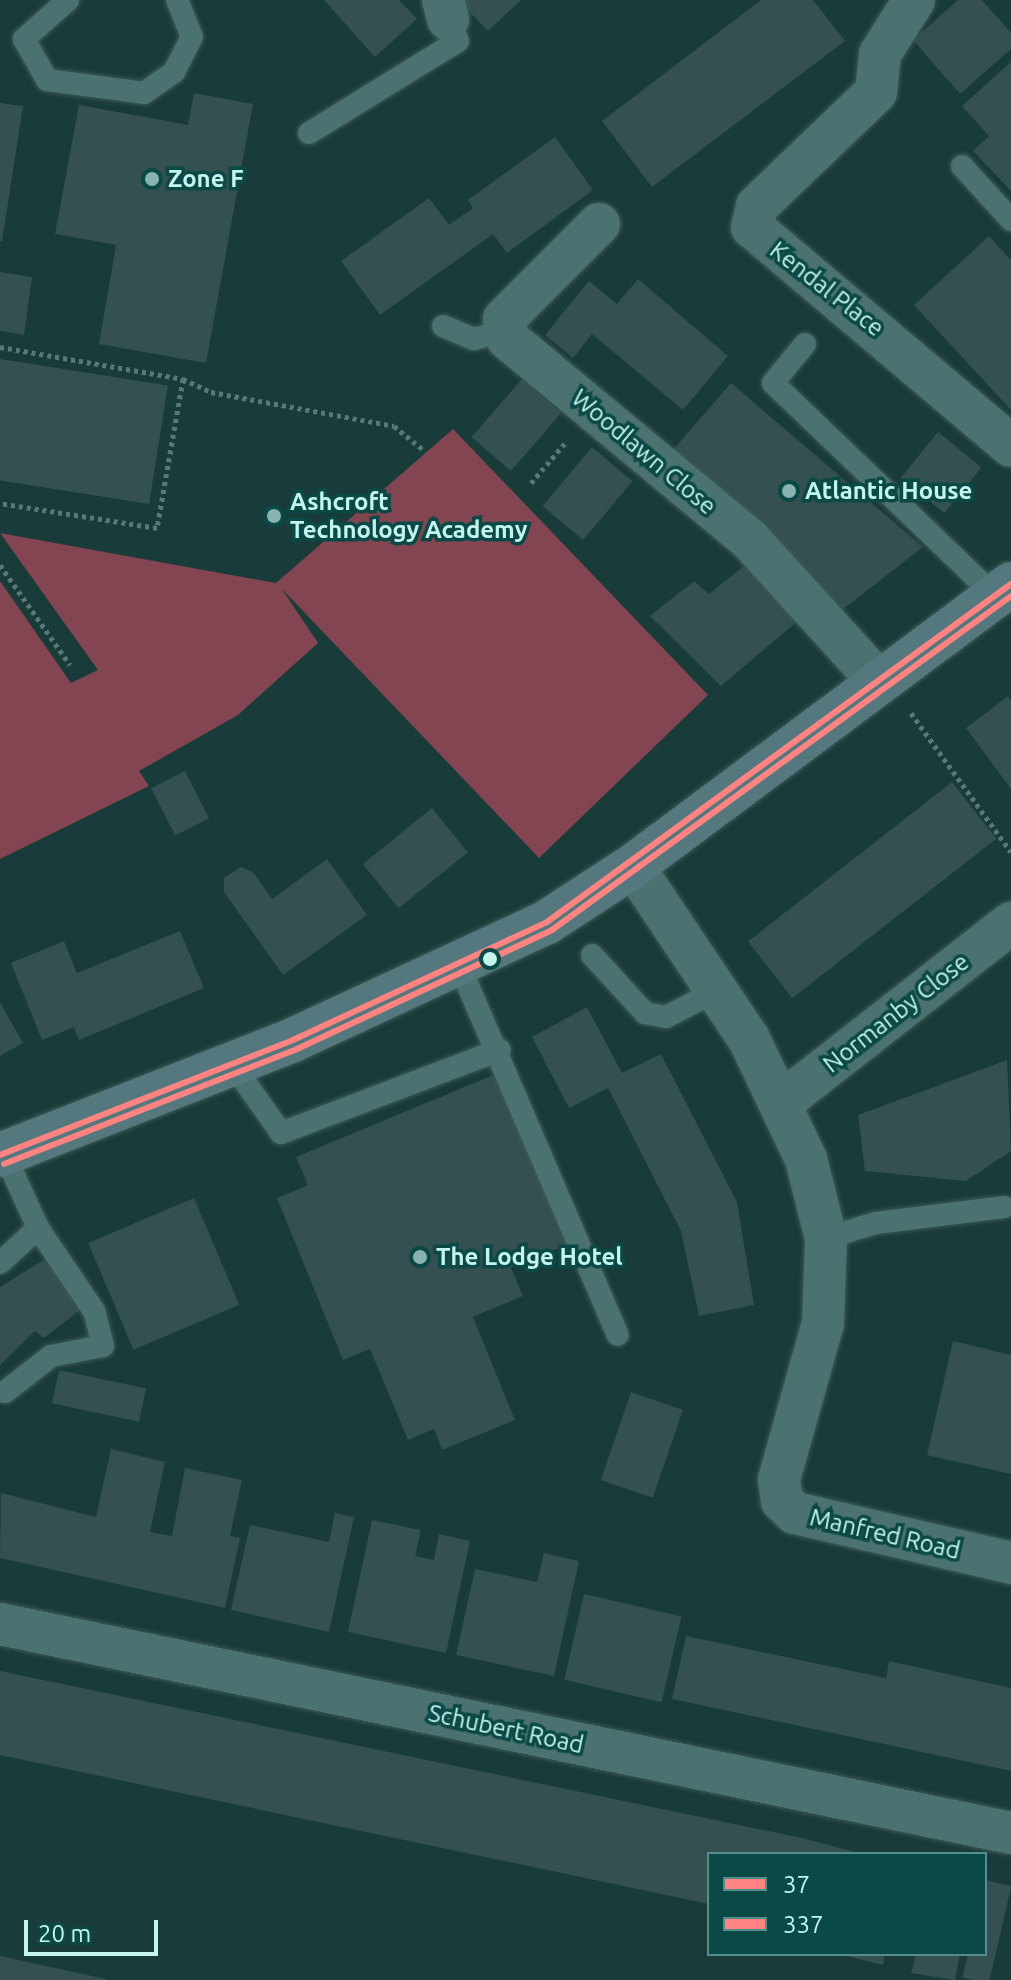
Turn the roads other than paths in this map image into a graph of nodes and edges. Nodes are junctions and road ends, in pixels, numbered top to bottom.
1 (68, 0) edge
2 (177, 0) edge
3 (914, 0) edge
4 (446, 9) edge
5 (309, 133) dead end
6 (962, 166) dead end
7 (1011, 220) edge
8 (599, 224) dead end
9 (443, 326) dead end
10 (506, 330) junction
11 (805, 344) dead end
12 (1011, 446) edge
13 (1003, 590) edge
14 (892, 694) junction
15 (633, 866) junction
16 (1011, 923) edge
17 (592, 955) dead end
18 (460, 967) junction
19 (718, 990) junction
20 (500, 1050) junction
21 (231, 1062) junction
22 (782, 1102) junction
23 (2, 1154) edge
24 (1004, 1207) dead end
25 (38, 1228) junction
26 (826, 1238) junction
27 (0, 1263) edge
28 (618, 1335) dead end
29 (5, 1392) dead end
30 (1011, 1563) edge
31 (0, 1624) edge
32 (1011, 1833) edge

1 - 2 lane
3 - 12 street, Kendal Place
4 - 5 lane
6 - 7 lane
8 - 10 street
9 - 10 lane
10 - 14 street, Woodlawn Close
11 - 13 lane
13 - 14 highway
14 - 15 highway
15 - 18 highway
15 - 19 street, Manfred Road
16 - 22 street, Normanby Close
17 - 19 lane
18 - 20 lane
18 - 21 highway
19 - 22 street, Manfred Road
20 - 21 lane
20 - 28 lane
21 - 23 highway
22 - 26 street, Manfred Road
23 - 25 lane
24 - 26 lane
25 - 27 lane
25 - 29 lane
26 - 30 street, Manfred Road
31 - 32 street, Schubert Road

